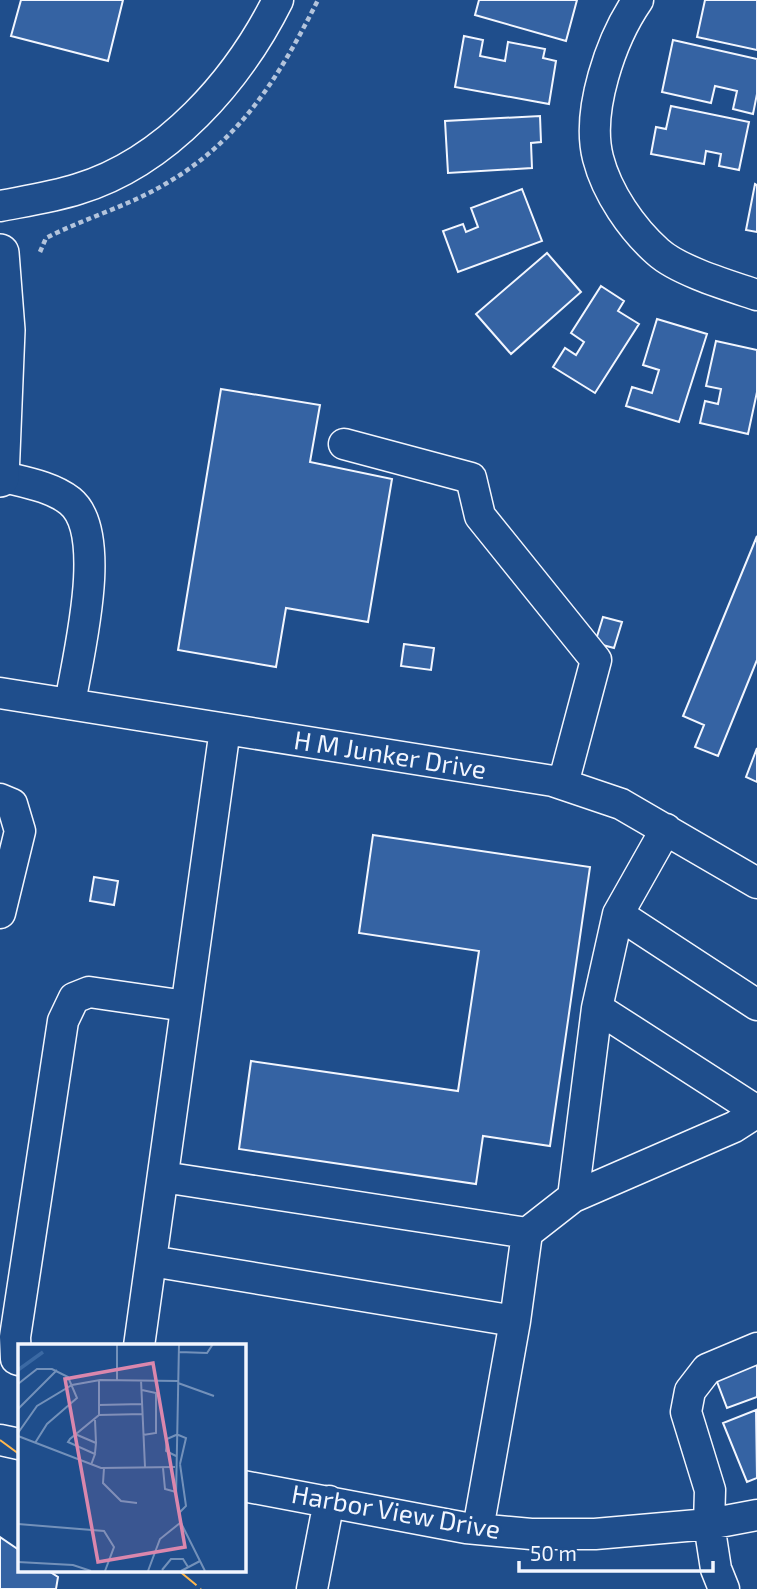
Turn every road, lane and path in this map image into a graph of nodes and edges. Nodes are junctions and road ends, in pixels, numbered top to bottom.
1 (278, 0) edge
2 (638, 0) edge
3 (0, 206) edge
4 (0, 253) edge
5 (757, 295) edge
6 (2, 299) edge
7 (344, 444) dead end
8 (0, 477) edge
9 (0, 693) edge
10 (70, 704) junction
11 (225, 729) junction
12 (563, 784) junction
13 (0, 799) edge
14 (666, 829) junction
15 (757, 883) edge
16 (0, 913) edge
17 (618, 914) junction
18 (757, 1005) edge
19 (186, 1006) junction
20 (597, 1008) junction
21 (757, 1111) edge
22 (163, 1177) junction
23 (573, 1197) junction
24 (527, 1233) junction
25 (151, 1261) junction
26 (515, 1321) junction
27 (139, 1344) edge
28 (757, 1348) edge
29 (18, 1360) edge
30 (0, 1440) edge
31 (18, 1444) edge
32 (245, 1486) edge
33 (329, 1501) junction
34 (757, 1515) edge
35 (709, 1524) junction
36 (478, 1529) junction
37 (312, 1589) edge
38 (724, 1589) edge

1 - 3 street
2 - 5 street
4 - 6 main road
6 - 8 main road
7 - 12 street
8 - 10 street
9 - 10 street, H M Junker Drive
10 - 11 street, H M Junker Drive
11 - 12 street, H M Junker Drive
11 - 19 street
12 - 14 street, H M Junker Drive
13 - 16 street
14 - 15 street, H M Junker Drive
14 - 17 street
17 - 18 street
17 - 20 street
19 - 22 street
19 - 29 street
20 - 21 street
20 - 23 street
21 - 23 street
22 - 24 street
22 - 25 street
23 - 24 street
24 - 26 street
25 - 26 street
25 - 27 street
26 - 36 street
28 - 35 street
30 - 31 street
32 - 33 street, Harbor View Drive
33 - 36 street, Harbor View Drive
33 - 37 street
34 - 35 street, Harbor View Drive
35 - 36 street, Harbor View Drive
35 - 38 street

